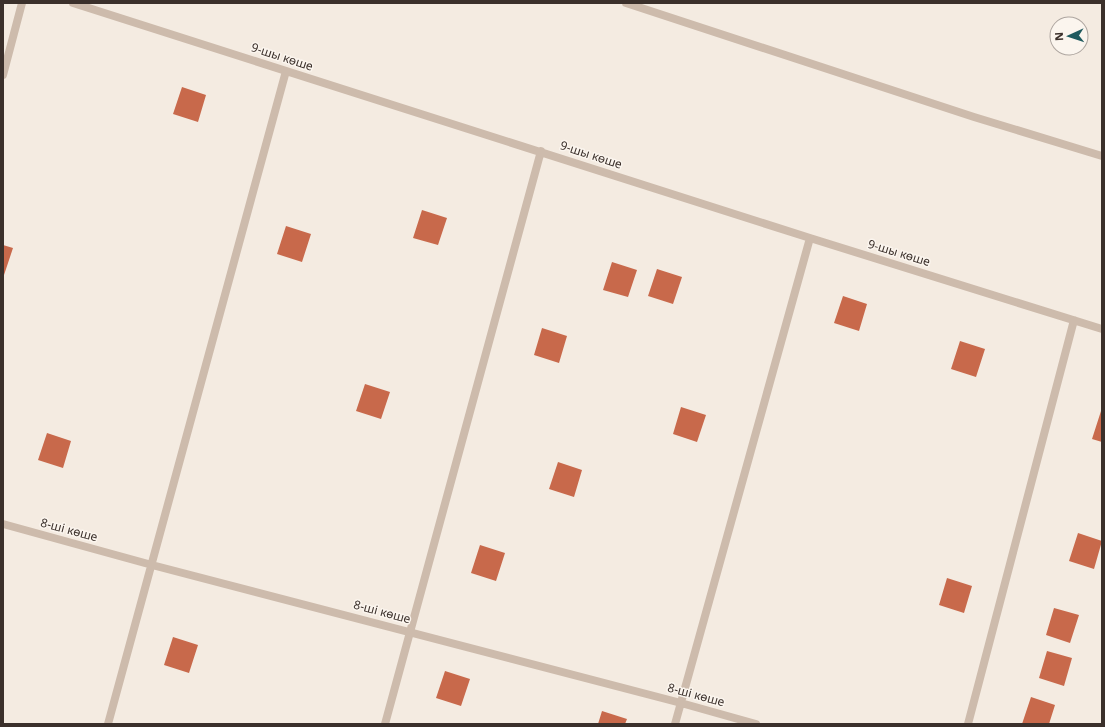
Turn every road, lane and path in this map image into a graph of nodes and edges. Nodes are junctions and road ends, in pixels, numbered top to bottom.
1 (22, 3) edge
2 (73, 3) edge
3 (626, 3) edge
4 (286, 72) junction
5 (3, 75) edge
6 (541, 151) junction
7 (1102, 156) edge
8 (810, 238) junction
9 (1074, 320) junction
10 (1102, 329) edge
11 (3, 524) edge
12 (152, 565) junction
13 (410, 632) junction
14 (681, 703) junction
15 (108, 724) edge
16 (385, 724) edge
17 (675, 724) edge
18 (756, 724) edge
19 (968, 724) edge

1 - 5 lane
2 - 4 lane, 9-шы көше
3 - 7 lane
4 - 6 lane, 9-шы көше
4 - 12 lane
6 - 8 lane, 9-шы көше
6 - 13 lane
8 - 9 lane, 9-шы көше
8 - 14 lane
9 - 10 lane, 9-шы көше
9 - 19 lane
11 - 12 lane, 8-ші көше
12 - 13 lane, 8-ші көше
12 - 15 lane
13 - 14 lane, 8-ші көше
13 - 16 lane
14 - 17 lane
14 - 18 lane, 8-ші көше

